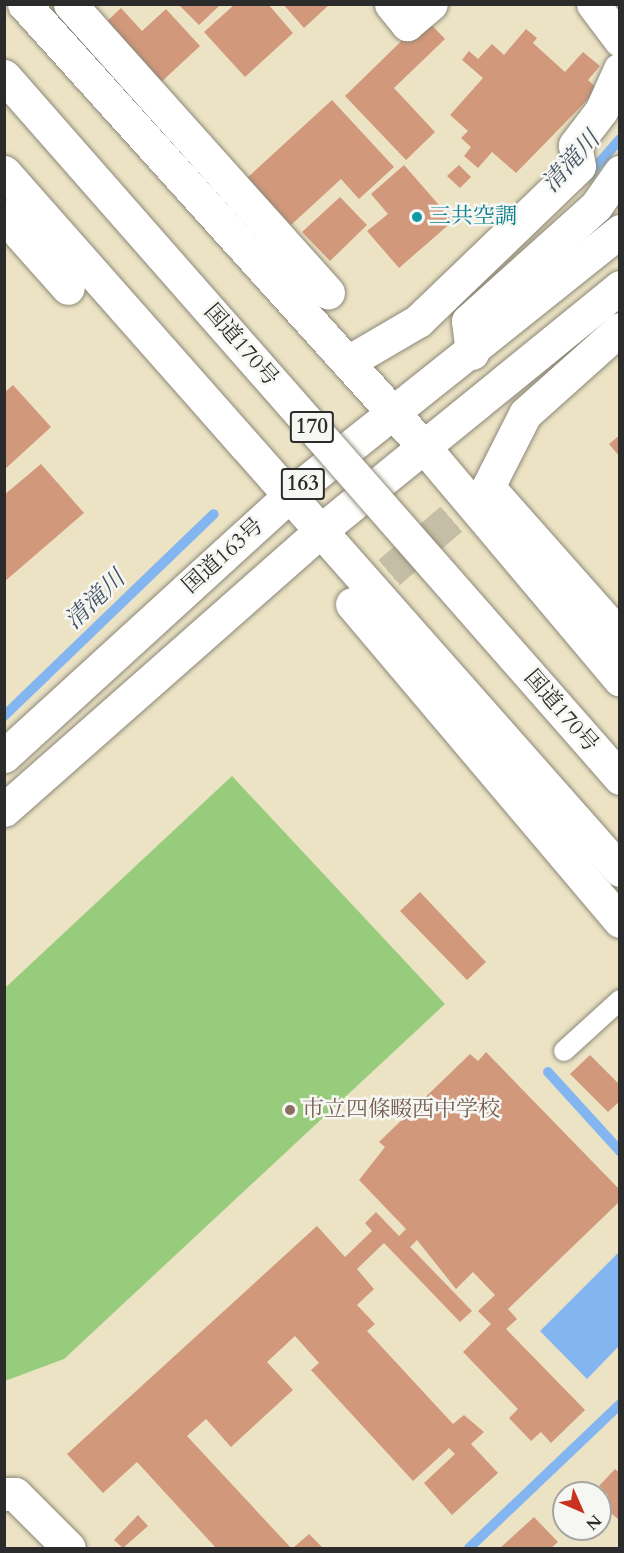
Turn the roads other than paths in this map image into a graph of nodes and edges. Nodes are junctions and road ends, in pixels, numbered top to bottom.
1 (24, 4) edge
2 (70, 4) edge
3 (391, 4) edge
4 (431, 4) edge
5 (593, 4) edge
6 (620, 40) edge
7 (620, 69) edge
8 (4, 76) edge
9 (620, 109) edge
10 (579, 166) junction
11 (4, 172) edge
12 (620, 172) edge
13 (4, 216) edge
14 (620, 231) edge
15 (620, 287) edge
16 (68, 288) dead end
17 (328, 292) dead end
18 (620, 329) edge
19 (472, 353) junction
20 (348, 362) junction
21 (392, 413) junction
22 (424, 447) junction
23 (292, 493) junction
24 (320, 531) junction
25 (352, 604) dead end
26 (620, 636) edge
27 (620, 680) edge
28 (4, 756) edge
29 (620, 778) edge
30 (4, 810) edge
31 (620, 870) edge
32 (620, 921) edge
33 (620, 1000) edge
34 (564, 1051) dead end
35 (4, 1494) edge
36 (69, 1548) edge

1 - 20 main road
2 - 17 main road
3 - 4 main road
5 - 6 main road
7 - 10 main road
8 - 29 main road, 国道170号 / 170, bridge
9 - 10 main road
10 - 20 main road
11 - 23 main road, 170
12 - 19 main road
13 - 16 main road
14 - 19 main road, 国道163号 / 163
15 - 22 main road, 国道163号 / 163
18 - 26 main road
19 - 21 main road, 国道163号 / 163
20 - 21 main road
21 - 22 main road
21 - 23 main road, 国道163号 / 163
22 - 24 main road, 国道163号 / 163
22 - 27 main road
23 - 24 main road, 170
23 - 28 main road, 国道163号 / 163
24 - 30 main road, 国道163号 / 163
24 - 31 main road, 170
25 - 32 main road
33 - 34 lane
35 - 36 main road

